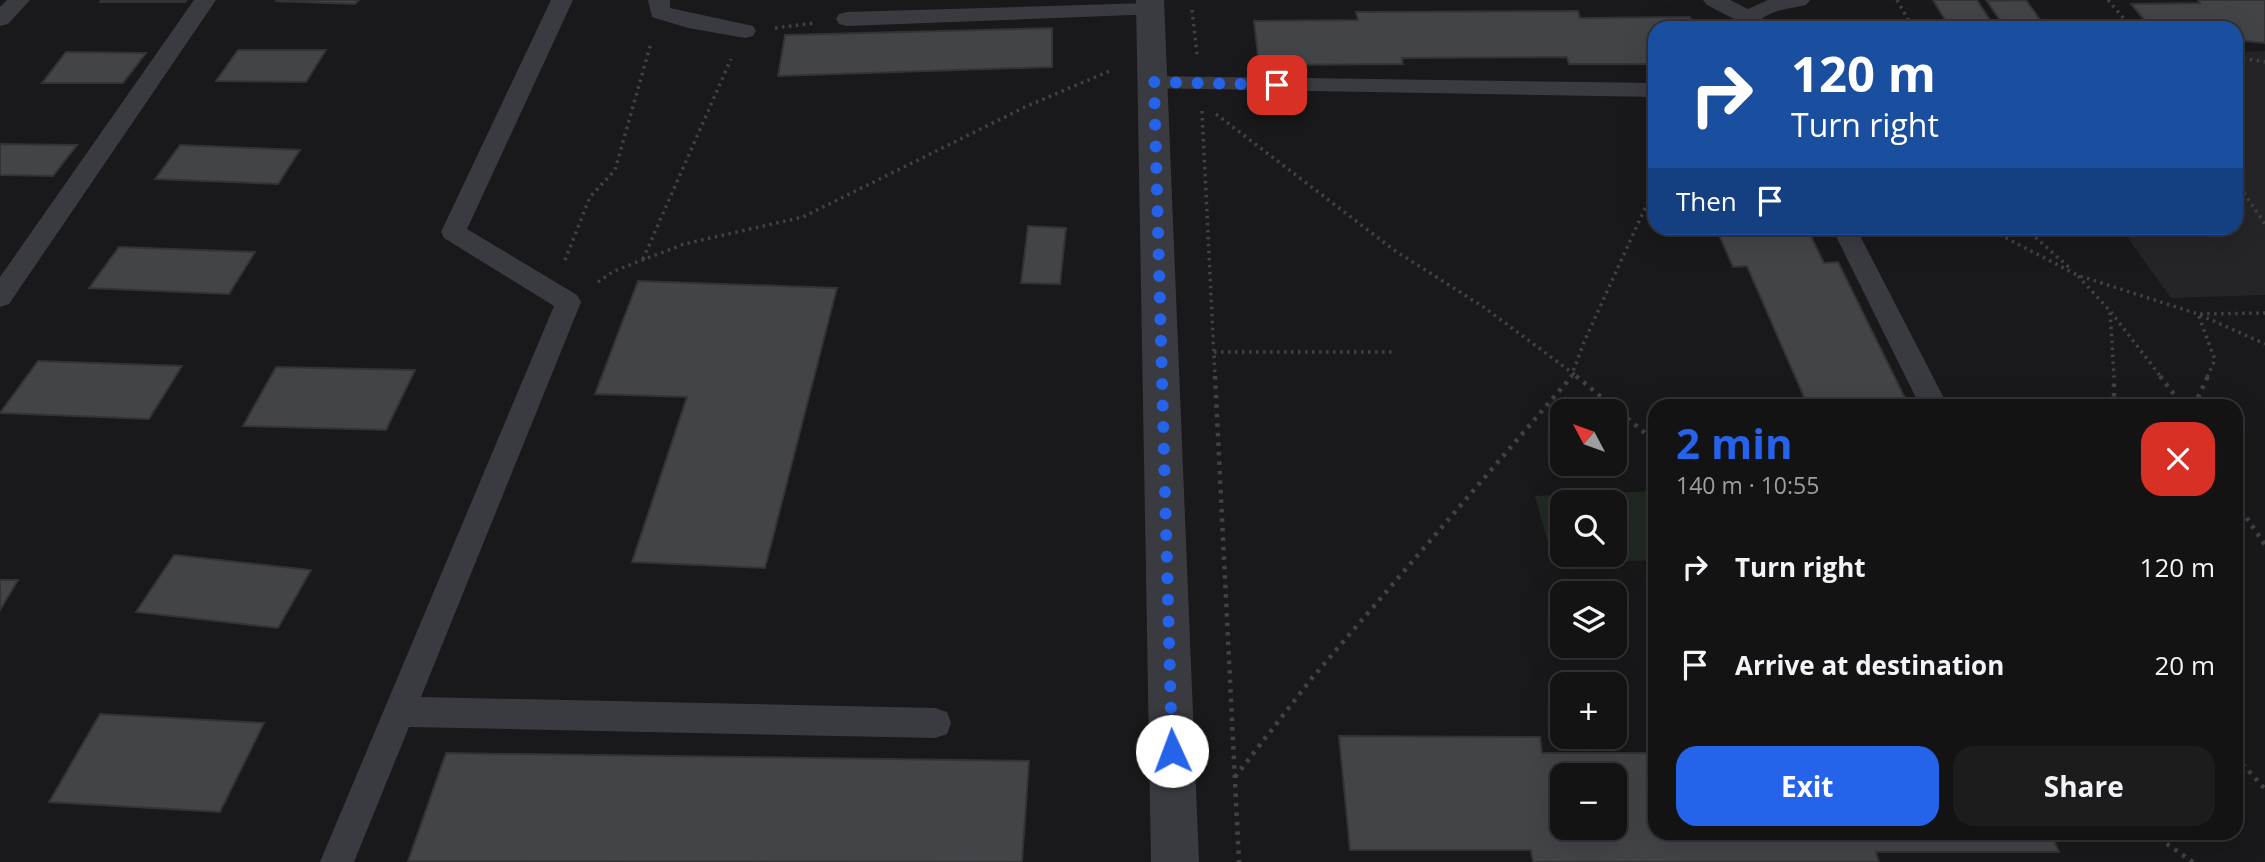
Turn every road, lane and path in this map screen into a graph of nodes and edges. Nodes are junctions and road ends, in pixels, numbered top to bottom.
1 (19, 0) edge
2 (205, 0) edge
3 (562, 0) edge
4 (1191, 0) edge
5 (1714, 0) edge
6 (1800, 0) edge
7 (1897, 0) edge
8 (2108, 0) edge
9 (1150, 5) edge
10 (659, 6) edge
11 (0, 19) edge
12 (847, 19) joint
13 (1743, 21) edge
14 (1749, 21) edge
15 (1909, 21) edge
16 (2126, 21) edge
17 (745, 31) junction
18 (2243, 58) edge
19 (2265, 62) edge
20 (1114, 69) dead end
21 (1154, 82) junction
22 (1201, 84) junction
23 (1648, 90) edge
24 (2243, 191) edge
25 (1648, 202) edge
26 (2265, 224) edge
27 (1848, 235) edge
28 (2000, 235) edge
29 (2033, 235) edge
30 (642, 260) junction
31 (2077, 275) junction
32 (560, 296) junction
33 (0, 297) edge
34 (2110, 311) junction
35 (2265, 313) edge
36 (2198, 314) junction
37 (2265, 344) edge
38 (1214, 352) junction
39 (1393, 352) dead end
40 (1574, 374) junction
41 (1930, 399) edge
42 (2114, 399) edge
43 (2178, 399) edge
44 (2197, 399) edge
45 (1648, 435) edge
46 (2243, 512) edge
47 (2265, 545) edge
48 (399, 712) junction
49 (935, 723) dead end
50 (2243, 765) edge
51 (1235, 778) junction
52 (2265, 789) edge
53 (2161, 840) edge
54 (337, 862) edge
55 (1175, 862) edge
56 (1238, 862) edge
57 (2193, 862) edge

1 - 11 lane
2 - 33 lane
3 - 32 lane
4 - 22 path
5 - 13 lane
6 - 14 lane
7 - 15 path
8 - 16 path
9 - 12 lane
9 - 21 street
10 - 17 lane
10 - 32 path
12 - 17 path
17 - 30 path
18 - 19 path
20 - 30 path
21 - 22 lane
21 - 55 street
22 - 23 lane
24 - 26 path
25 - 40 path
27 - 41 lane
28 - 31 path
29 - 31 path
30 - 32 path
31 - 34 path
31 - 36 path
32 - 48 lane
34 - 42 path
34 - 43 path
35 - 36 path
36 - 37 path
36 - 44 path
38 - 39 path
38 - 40 path
38 - 51 path
40 - 45 path
40 - 51 path
46 - 47 path
48 - 49 lane
48 - 54 lane
50 - 52 path
51 - 56 path
53 - 57 path

